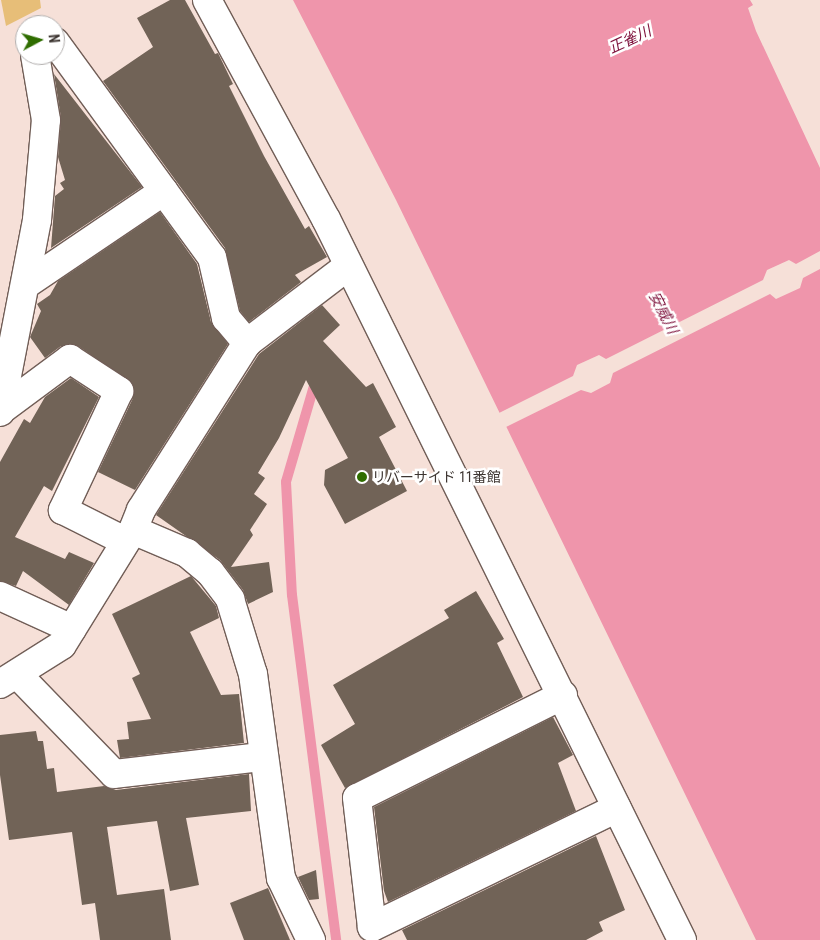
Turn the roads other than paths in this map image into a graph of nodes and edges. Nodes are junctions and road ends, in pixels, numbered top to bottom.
1 (207, 0) edge
2 (65, 56) edge
3 (37, 65) edge
4 (164, 191) junction
5 (348, 266) junction
6 (28, 283) junction
7 (247, 343) junction
8 (0, 411) edge
9 (129, 536) junction
10 (0, 596) edge
11 (72, 629) junction
12 (8, 679) edge
13 (563, 695) junction
14 (262, 757) junction
15 (617, 808) junction
16 (674, 937) edge
17 (311, 940) edge

1 - 5 street
2 - 4 street
3 - 6 street
4 - 6 street
4 - 7 street
5 - 7 street
5 - 13 street
6 - 8 street
7 - 9 street
8 - 9 street
9 - 11 street
9 - 14 street
10 - 11 street
11 - 12 street
12 - 14 street
13 - 15 street
13 - 15 street
14 - 17 street
15 - 16 street

